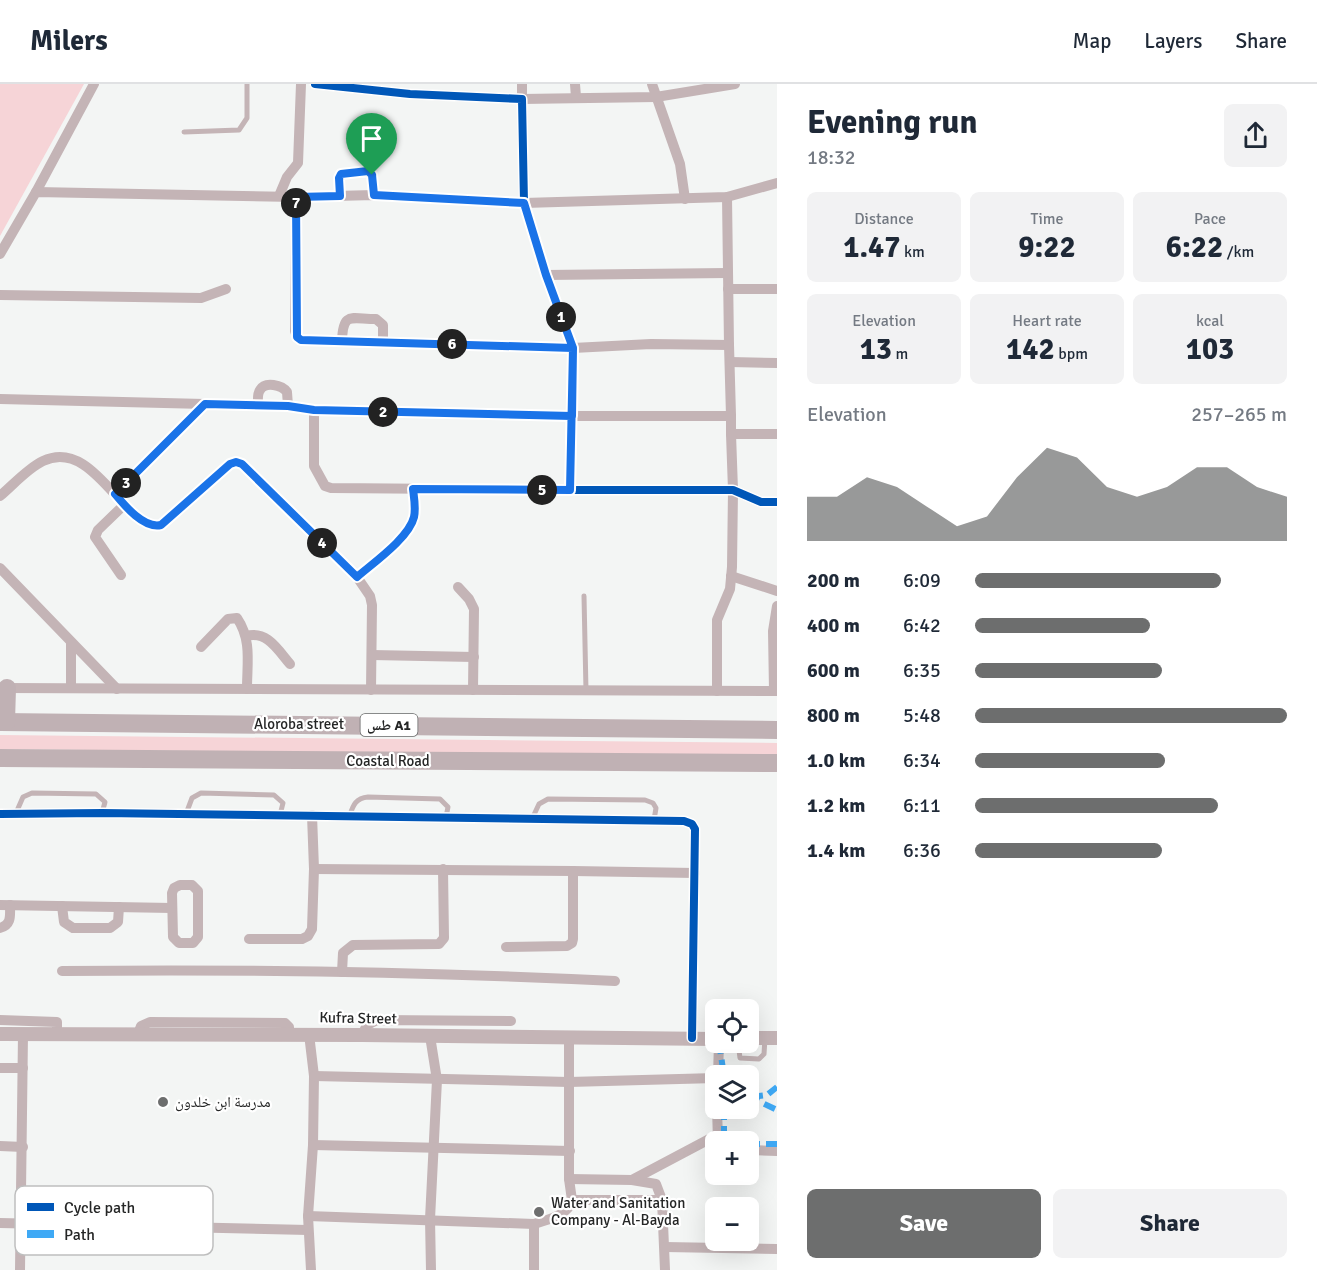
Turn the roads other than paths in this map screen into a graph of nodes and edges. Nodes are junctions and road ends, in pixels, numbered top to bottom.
1 (94, 84) edge
2 (247, 84) edge
3 (301, 84) edge
4 (315, 84) edge
5 (522, 84) edge
6 (575, 84) edge
7 (652, 84) edge
8 (735, 84) edge
9 (576, 97) junction
10 (656, 97) junction
11 (522, 99) junction
12 (184, 132) dead end
13 (777, 183) edge
14 (36, 192) junction
15 (374, 195) junction
16 (279, 196) junction
17 (340, 196) junction
18 (296, 197) junction
19 (727, 197) junction
20 (685, 199) junction
21 (524, 203) junction
22 (0, 254) edge
23 (727, 273) junction
24 (546, 275) junction
25 (226, 289) dead end
26 (728, 289) junction
27 (777, 289) edge
28 (0, 295) edge
29 (342, 341) junction
30 (383, 342) junction
31 (729, 345) junction
32 (573, 348) junction
33 (730, 362) junction
34 (777, 363) edge
35 (0, 399) edge
36 (205, 404) junction
37 (258, 405) junction
38 (288, 406) junction
39 (314, 410) junction
40 (572, 416) junction
41 (731, 416) junction
42 (731, 434) junction
43 (777, 434) edge
44 (413, 489) junction
45 (570, 490) junction
46 (734, 490) junction
47 (115, 494) junction
48 (0, 496) edge
49 (777, 502) edge
50 (124, 505) junction
51 (2, 575) edge
52 (121, 575) dead end
53 (731, 576) junction
54 (357, 577) junction
55 (458, 587) dead end
56 (777, 591) edge
57 (584, 596) dead end
58 (777, 606) edge
59 (775, 631) edge
60 (246, 636) junction
61 (71, 643) junction
62 (201, 647) dead end
63 (372, 654) junction
64 (474, 657) junction
65 (290, 664) dead end
66 (4, 688) edge
67 (71, 688) junction
68 (117, 689) junction
69 (247, 689) junction
70 (371, 690) junction
71 (473, 690) junction
72 (586, 691) junction
73 (717, 691) junction
74 (776, 691) edge
75 (3, 722) edge
76 (777, 730) edge
77 (0, 758) edge
78 (777, 763) edge
79 (16, 813) junction
80 (102, 813) junction
81 (0, 814) edge
82 (186, 814) junction
83 (280, 815) junction
84 (312, 815) junction
85 (350, 815) junction
86 (446, 817) junction
87 (532, 819) junction
88 (654, 820) junction
89 (314, 869) junction
90 (443, 869) junction
91 (573, 870) junction
92 (695, 873) junction
93 (5, 905) edge
94 (62, 906) junction
95 (119, 907) junction
96 (172, 908) junction
97 (0, 928) edge
98 (249, 939) dead end
99 (506, 947) dead end
100 (62, 971) dead end
101 (342, 972) junction
102 (615, 981) dead end
103 (0, 1020) edge
104 (511, 1021) dead end
105 (0, 1034) edge
106 (23, 1034) junction
107 (57, 1034) junction
108 (309, 1034) junction
109 (362, 1035) junction
110 (430, 1036) junction
111 (569, 1037) junction
112 (692, 1038) junction
113 (771, 1038) edge
114 (705, 1039) edge
115 (739, 1053) edge
116 (0, 1068) edge
117 (23, 1068) junction
118 (314, 1076) junction
119 (705, 1077) edge
120 (437, 1080) junction
121 (569, 1082) junction
122 (705, 1144) edge
123 (314, 1145) junction
124 (0, 1146) edge
125 (23, 1147) junction
126 (433, 1147) junction
127 (759, 1150) edge
128 (570, 1151) junction
129 (777, 1151) edge
130 (569, 1179) junction
131 (632, 1180) junction
132 (22, 1186) edge
133 (572, 1200) junction
134 (662, 1200) junction
135 (308, 1216) junction
136 (430, 1219) junction
137 (534, 1224) junction
138 (213, 1228) edge
139 (308, 1230) junction
140 (665, 1247) junction
141 (777, 1249) edge
142 (21, 1255) edge
143 (20, 1270) edge
144 (311, 1270) edge
145 (431, 1270) edge
146 (534, 1270) edge
147 (665, 1270) edge

1 - 14 street
2 - 12 lane
3 - 16 street
4 - 11 street
5 - 11 street
6 - 9 street
7 - 10 street
8 - 10 street
9 - 10 street
9 - 11 street
10 - 20 street
11 - 21 street
13 - 19 street
14 - 16 street
14 - 22 street
15 - 17 street
15 - 17 street
15 - 21 street
16 - 18 street
17 - 18 street
18 - 29 street
19 - 20 street
19 - 23 street
20 - 21 street
21 - 24 street
23 - 24 street
23 - 26 street
24 - 32 street
25 - 28 street
26 - 27 street
26 - 31 street
29 - 30 street
29 - 30 street
30 - 32 street
31 - 32 street
31 - 33 street
32 - 40 street
33 - 34 street
33 - 41 street
35 - 36 street
36 - 37 street
36 - 47 street
37 - 38 street
37 - 38 street
38 - 39 street
39 - 40 street
39 - 44 street
40 - 41 street
40 - 45 street
41 - 42 street
42 - 43 street
42 - 46 street
44 - 45 street
44 - 54 street
45 - 46 street
46 - 49 street
46 - 53 street
47 - 48 street
47 - 50 street
50 - 52 street
50 - 54 street
51 - 61 street
53 - 56 street
53 - 73 street
54 - 63 street
55 - 64 street
57 - 72 lane
58 - 59 street
59 - 74 street
60 - 62 street
60 - 65 street
60 - 69 street
61 - 67 street
61 - 68 street
63 - 64 street
63 - 70 street
64 - 71 street
66 - 67 street
66 - 75 highway
67 - 68 street
68 - 69 street
69 - 70 street
70 - 71 street
71 - 72 street
72 - 73 street
73 - 74 street
75 - 76 highway, Aloroba street / طس A1
77 - 78 highway, Coastal Road
79 - 80 street
79 - 80 lane
79 - 81 street
80 - 82 street
82 - 83 street
82 - 83 lane
83 - 84 street
84 - 85 street
84 - 89 street
85 - 86 street
85 - 86 lane
86 - 87 street
87 - 88 street
87 - 88 lane
88 - 92 street
89 - 90 street
89 - 98 street
90 - 91 street
90 - 101 street
91 - 92 street
91 - 99 street
92 - 112 street
93 - 94 street
93 - 97 street
94 - 95 street
94 - 95 street
95 - 96 street
96 - 96 street
100 - 101 street
101 - 102 street
103 - 107 street
104 - 109 street
105 - 106 street, Kufra Street
106 - 107 street, Kufra Street
106 - 117 street
107 - 108 street, Kufra Street
108 - 109 street, Kufra Street
108 - 118 street
109 - 110 street, Kufra Street
110 - 111 street, Kufra Street
110 - 120 street
111 - 112 street, Kufra Street
111 - 121 street
112 - 114 street, Kufra Street
113 - 115 lane
116 - 117 street
117 - 125 street
118 - 120 street
118 - 123 street
119 - 121 street
120 - 121 street
120 - 126 street
121 - 128 street
122 - 131 street
123 - 126 street
123 - 135 street
124 - 125 street
125 - 132 street
126 - 128 street
126 - 136 street
127 - 129 street
128 - 130 street
130 - 131 street
130 - 133 street
131 - 134 street
133 - 134 street
133 - 137 street
134 - 140 street
135 - 136 street
135 - 139 street
136 - 137 street
136 - 145 street
137 - 146 street
138 - 139 street
139 - 144 street
140 - 141 street
140 - 147 street
142 - 143 street

